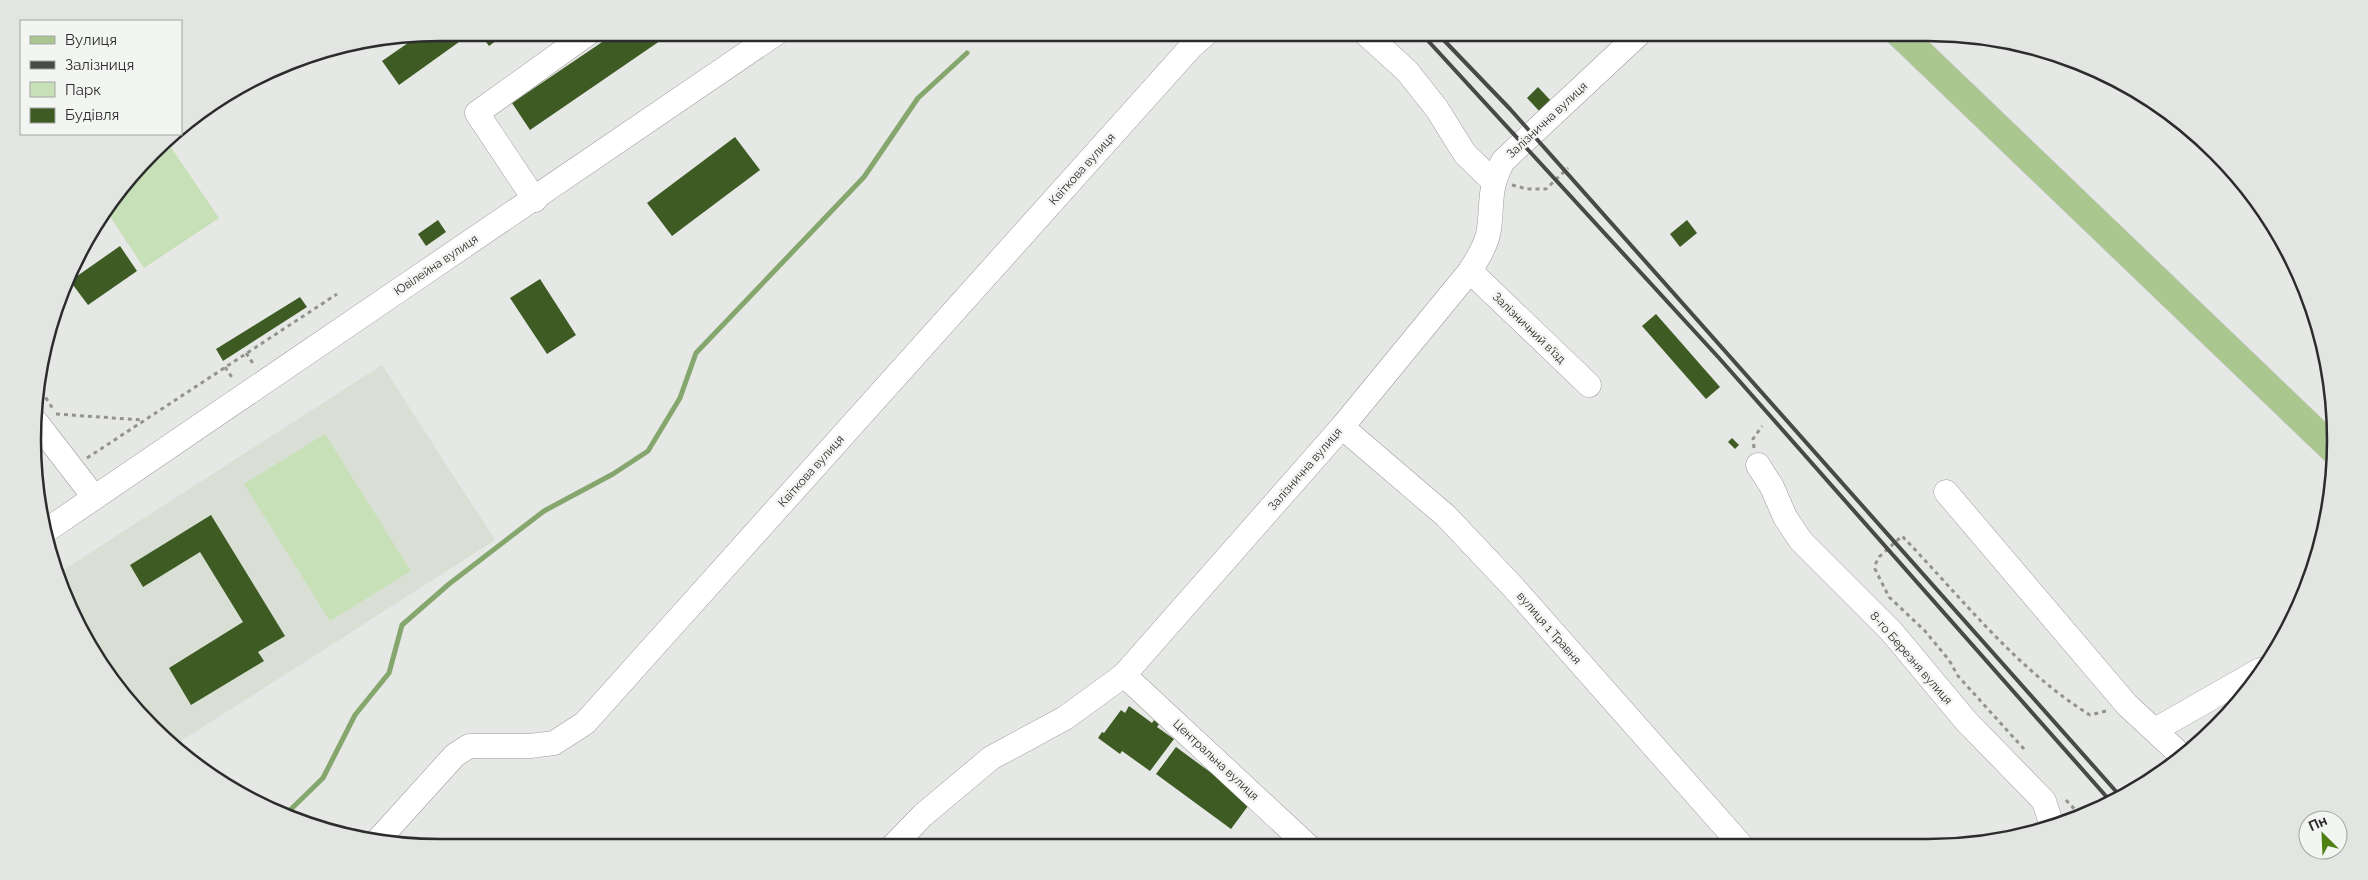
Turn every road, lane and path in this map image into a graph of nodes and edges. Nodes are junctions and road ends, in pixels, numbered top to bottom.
1 (577, 41) edge
2 (765, 41) edge
3 (1198, 41) edge
4 (1374, 41) edge
5 (1631, 41) edge
6 (1907, 41) edge
7 (1568, 168) dead end
8 (1493, 181) junction
9 (535, 200) junction
10 (1470, 271) junction
11 (337, 294) dead end
12 (1589, 384) dead end
13 (43, 405) edge
14 (47, 417) edge
15 (142, 420) junction
16 (1342, 427) junction
17 (2327, 443) edge
18 (1758, 466) dead end
19 (72, 468) junction
20 (1946, 492) dead end
21 (94, 497) junction
22 (51, 527) edge
23 (1124, 675) junction
24 (2249, 676) edge
25 (2128, 705) junction
26 (2155, 730) junction
27 (2177, 751) edge
28 (2030, 756) dead end
29 (2060, 793) dead end
30 (2076, 810) edge
31 (2050, 820) edge
32 (384, 834) edge
33 (901, 839) edge
34 (1300, 839) edge
35 (1736, 839) edge

1 - 9 street
2 - 9 street, Ювілейна вулиця
3 - 32 street, Квіткова вулиця
4 - 8 street
5 - 8 street, Залізнична вулиця
6 - 17 main road
7 - 8 path
8 - 10 street, Залізнична вулиця
9 - 21 street, Ювілейна вулиця
10 - 12 street, Залізничний в’їзд
10 - 16 street, Залізнична вулиця
11 - 15 path
13 - 14 path
14 - 15 path
14 - 19 street
15 - 19 path
16 - 23 street, Залізнична вулиця
16 - 35 street, вулиця 1 Травня
18 - 31 street, 8-го Березня вулиця
19 - 21 street
20 - 25 street
21 - 22 street, Ювілейна вулиця
23 - 33 street, Залізнична вулиця
23 - 34 street, Центральна вулиця
24 - 26 street
25 - 26 street
25 - 28 path
26 - 27 street
29 - 30 path

